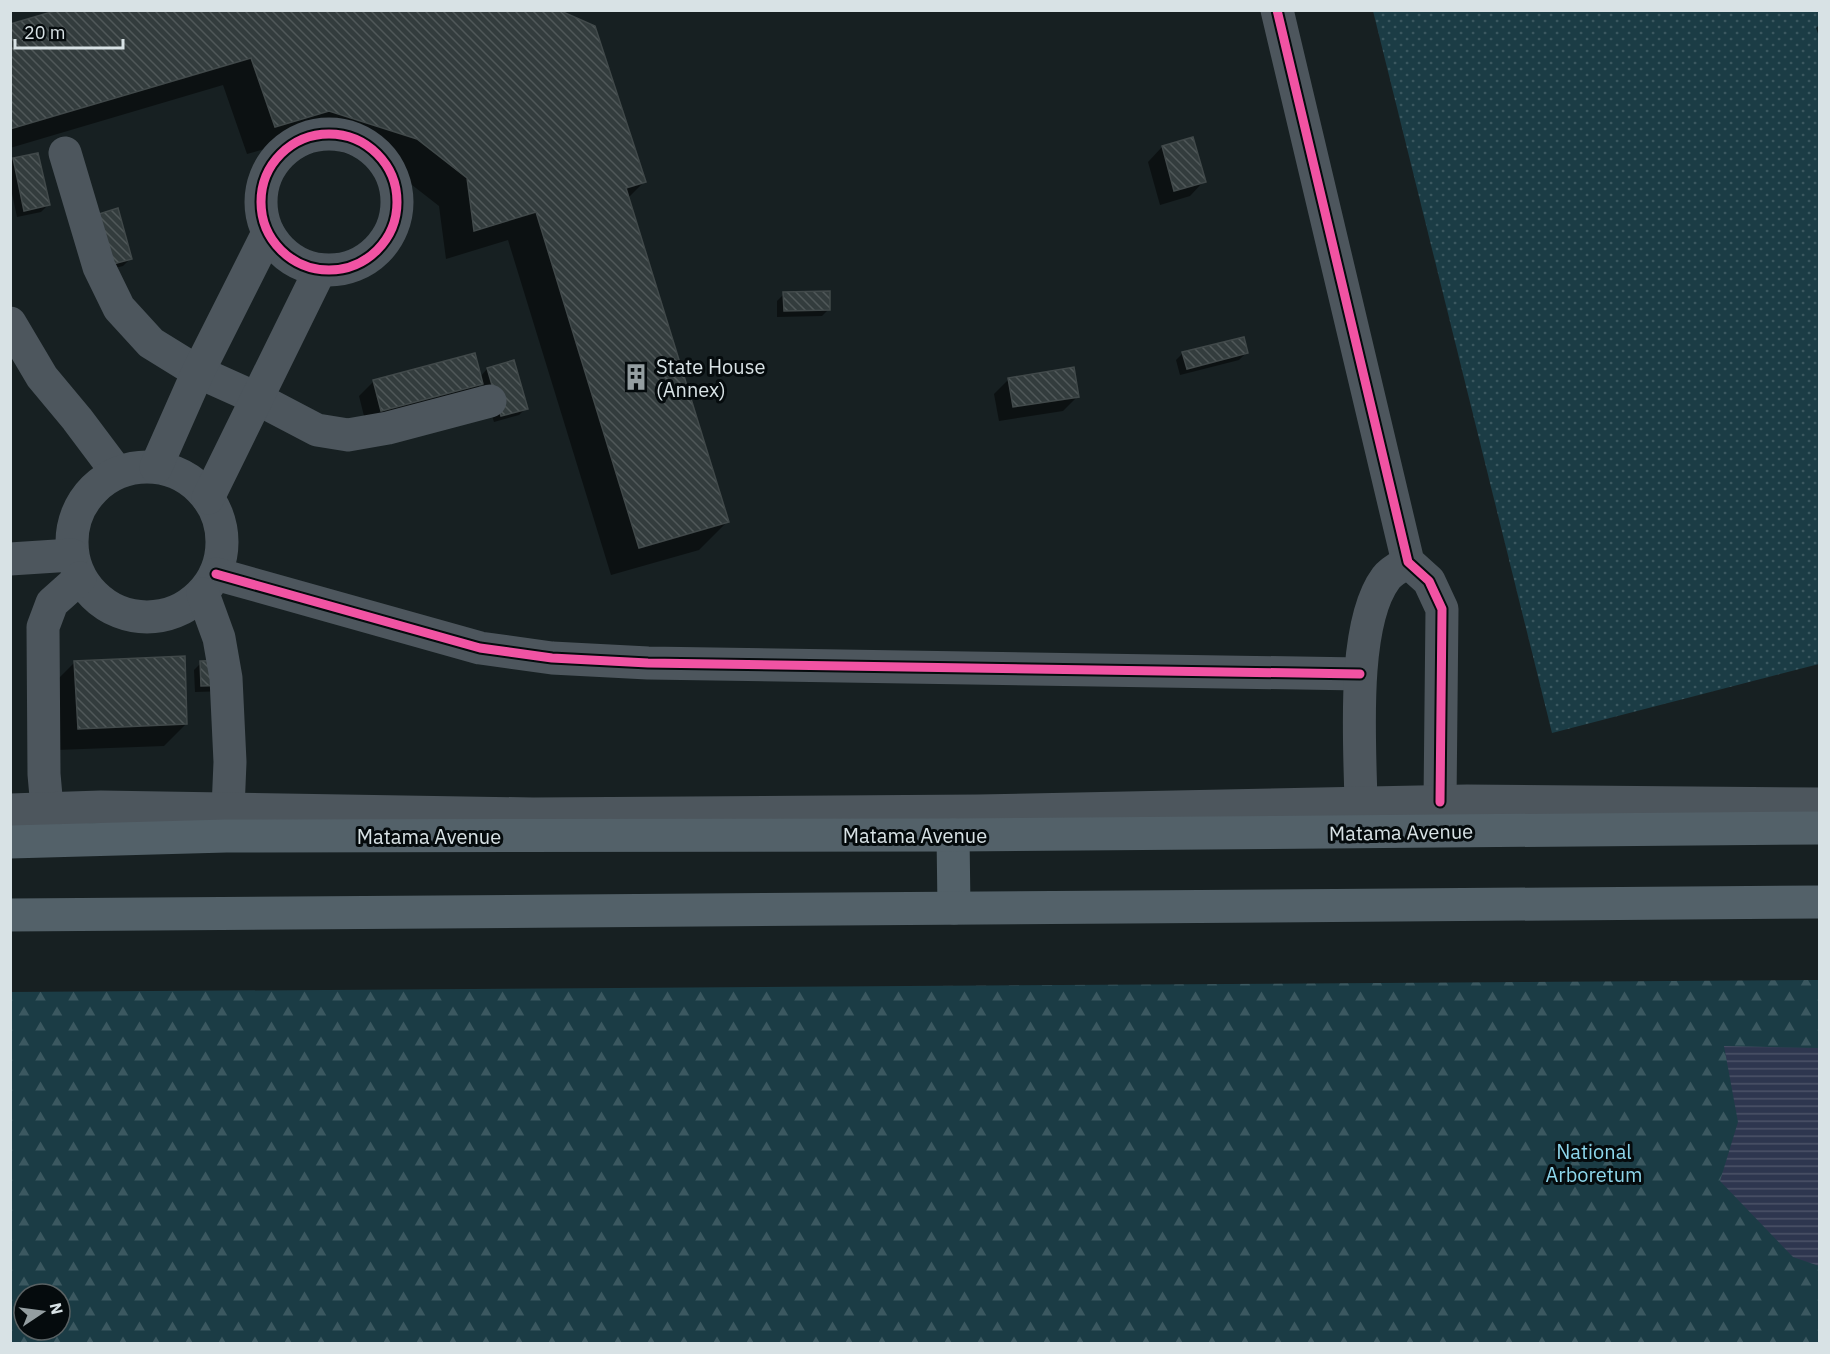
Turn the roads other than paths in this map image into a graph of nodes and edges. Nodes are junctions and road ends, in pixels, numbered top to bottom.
1 (1277, 10) edge
2 (65, 153) dead end
3 (268, 234) junction
4 (320, 270) junction
5 (10, 323) edge
6 (198, 372) junction
7 (256, 398) junction
8 (490, 400) dead end
9 (156, 467) junction
10 (116, 471) junction
11 (208, 498) junction
12 (10, 559) edge
13 (1408, 562) junction
14 (76, 567) junction
15 (209, 584) junction
16 (1360, 675) junction
17 (1440, 802) junction
18 (1360, 803) junction
19 (1820, 804) edge
20 (47, 808) junction
21 (228, 809) junction
22 (10, 810) edge
23 (1820, 828) edge
24 (953, 835) junction
25 (10, 842) edge
26 (1820, 902) edge
27 (954, 908) junction
28 (10, 915) edge

1 - 13 street
2 - 6 street
3 - 4 street
3 - 4 street
3 - 6 street
4 - 7 street
5 - 10 street
6 - 7 street
6 - 9 street
7 - 8 street
7 - 11 street
9 - 10 street
9 - 11 street
10 - 14 street
11 - 15 street
12 - 14 street
13 - 16 street
13 - 17 street
14 - 15 street
14 - 20 street
15 - 16 street
15 - 21 street
16 - 18 street
17 - 18 street
17 - 19 street
18 - 21 street
20 - 21 street
20 - 22 street
23 - 24 main road, Matama Avenue
24 - 25 main road, Matama Avenue
24 - 27 main road
26 - 27 main road
27 - 28 main road

